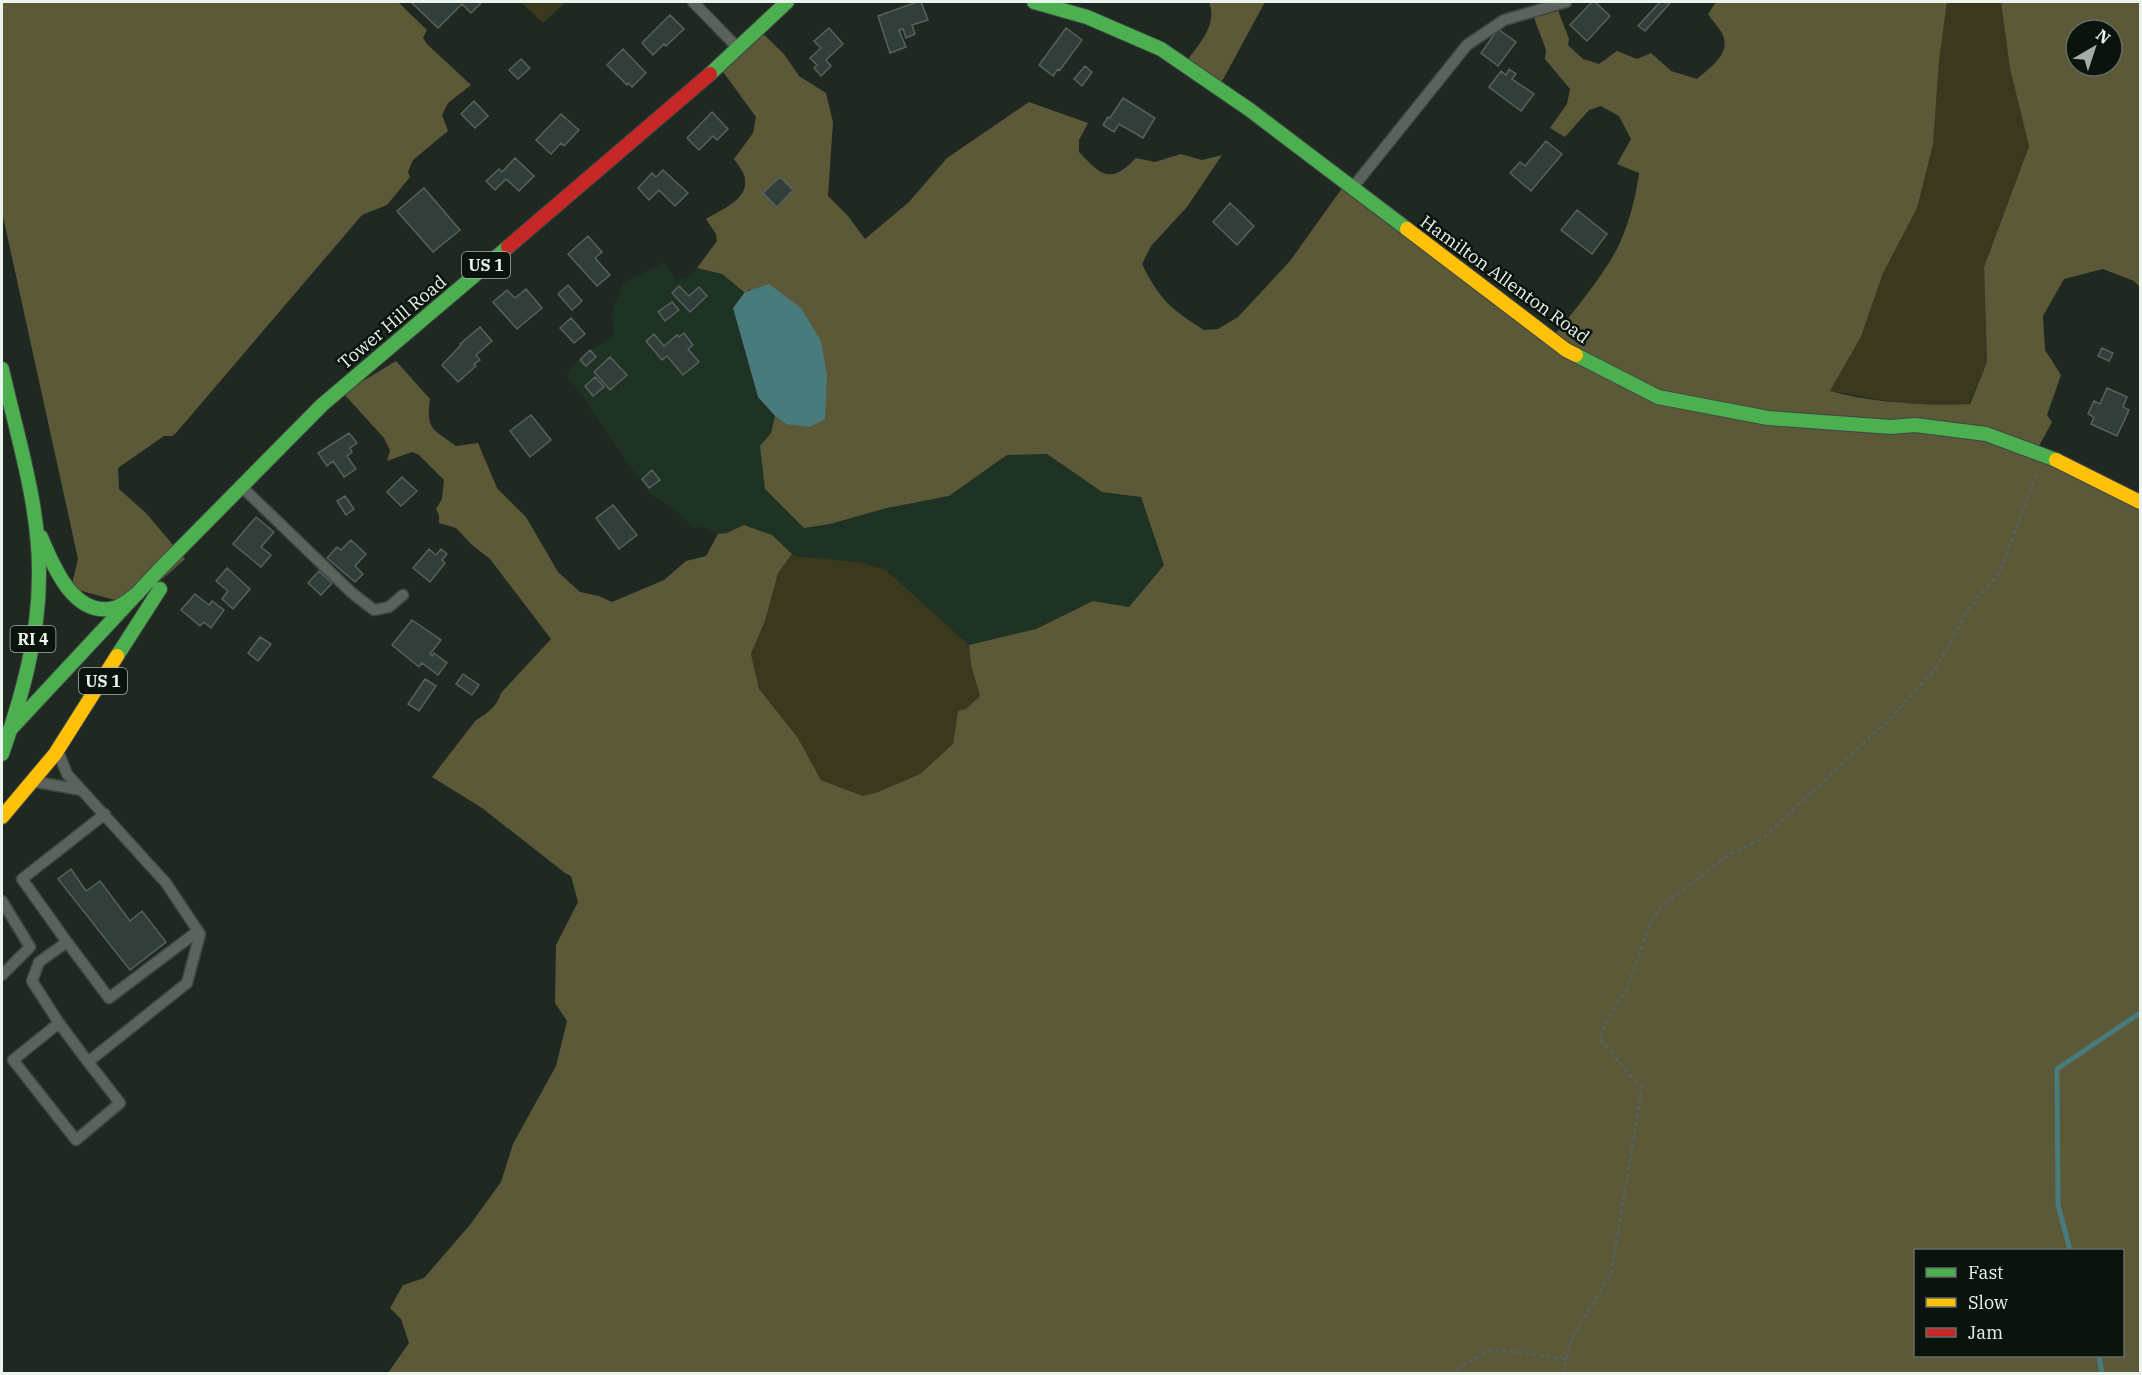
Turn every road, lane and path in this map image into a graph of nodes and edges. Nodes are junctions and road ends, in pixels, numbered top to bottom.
1 (693, 2) edge
2 (787, 2) edge
3 (1034, 2) edge
4 (1566, 2) edge
5 (738, 48) junction
6 (1352, 189) junction
7 (2, 369) edge
8 (2045, 454) junction
9 (242, 487) junction
10 (2140, 502) edge
11 (34, 521) junction
12 (193, 537) junction
13 (138, 592) junction
14 (403, 595) dead end
15 (6, 733) edge
16 (57, 750) junction
17 (2, 754) edge
18 (31, 782) junction
19 (81, 790) junction
20 (105, 814) junction
21 (2, 817) edge
22 (2, 901) edge
23 (198, 931) junction
24 (68, 942) junction
25 (2, 975) edge
26 (59, 1023) junction
27 (88, 1062) junction
28 (1567, 1359) junction
29 (1449, 1374) edge
30 (1563, 1374) edge

1 - 5 lane
2 - 5 main road, Tower Hill Road / US 1
3 - 6 main road, Hamilton Allenton Road
4 - 6 lane
5 - 9 main road, Tower Hill Road / US 1
6 - 8 main road, Hamilton Allenton Road
7 - 11 main road, RI 4
8 - 10 main road, Hamilton Allenton Road
8 - 28 path
9 - 12 main road, Tower Hill Road / US 1
9 - 14 lane
11 - 13 main road
11 - 15 main road, RI 4
12 - 13 main road, Tower Hill Road / US 1
12 - 16 main road, Tower Hill Road / US 1
13 - 15 main road, Tower Hill Road / US 1
15 - 17 main road, RI 4
16 - 18 main road, Tower Hill Road / US 1
16 - 19 lane
18 - 19 lane
18 - 21 main road, Tower Hill Road / US 1
19 - 20 lane
20 - 23 lane
20 - 24 lane
22 - 25 lane
23 - 24 lane
23 - 27 lane
24 - 26 lane
26 - 27 lane
26 - 27 lane
28 - 29 path
28 - 30 path

